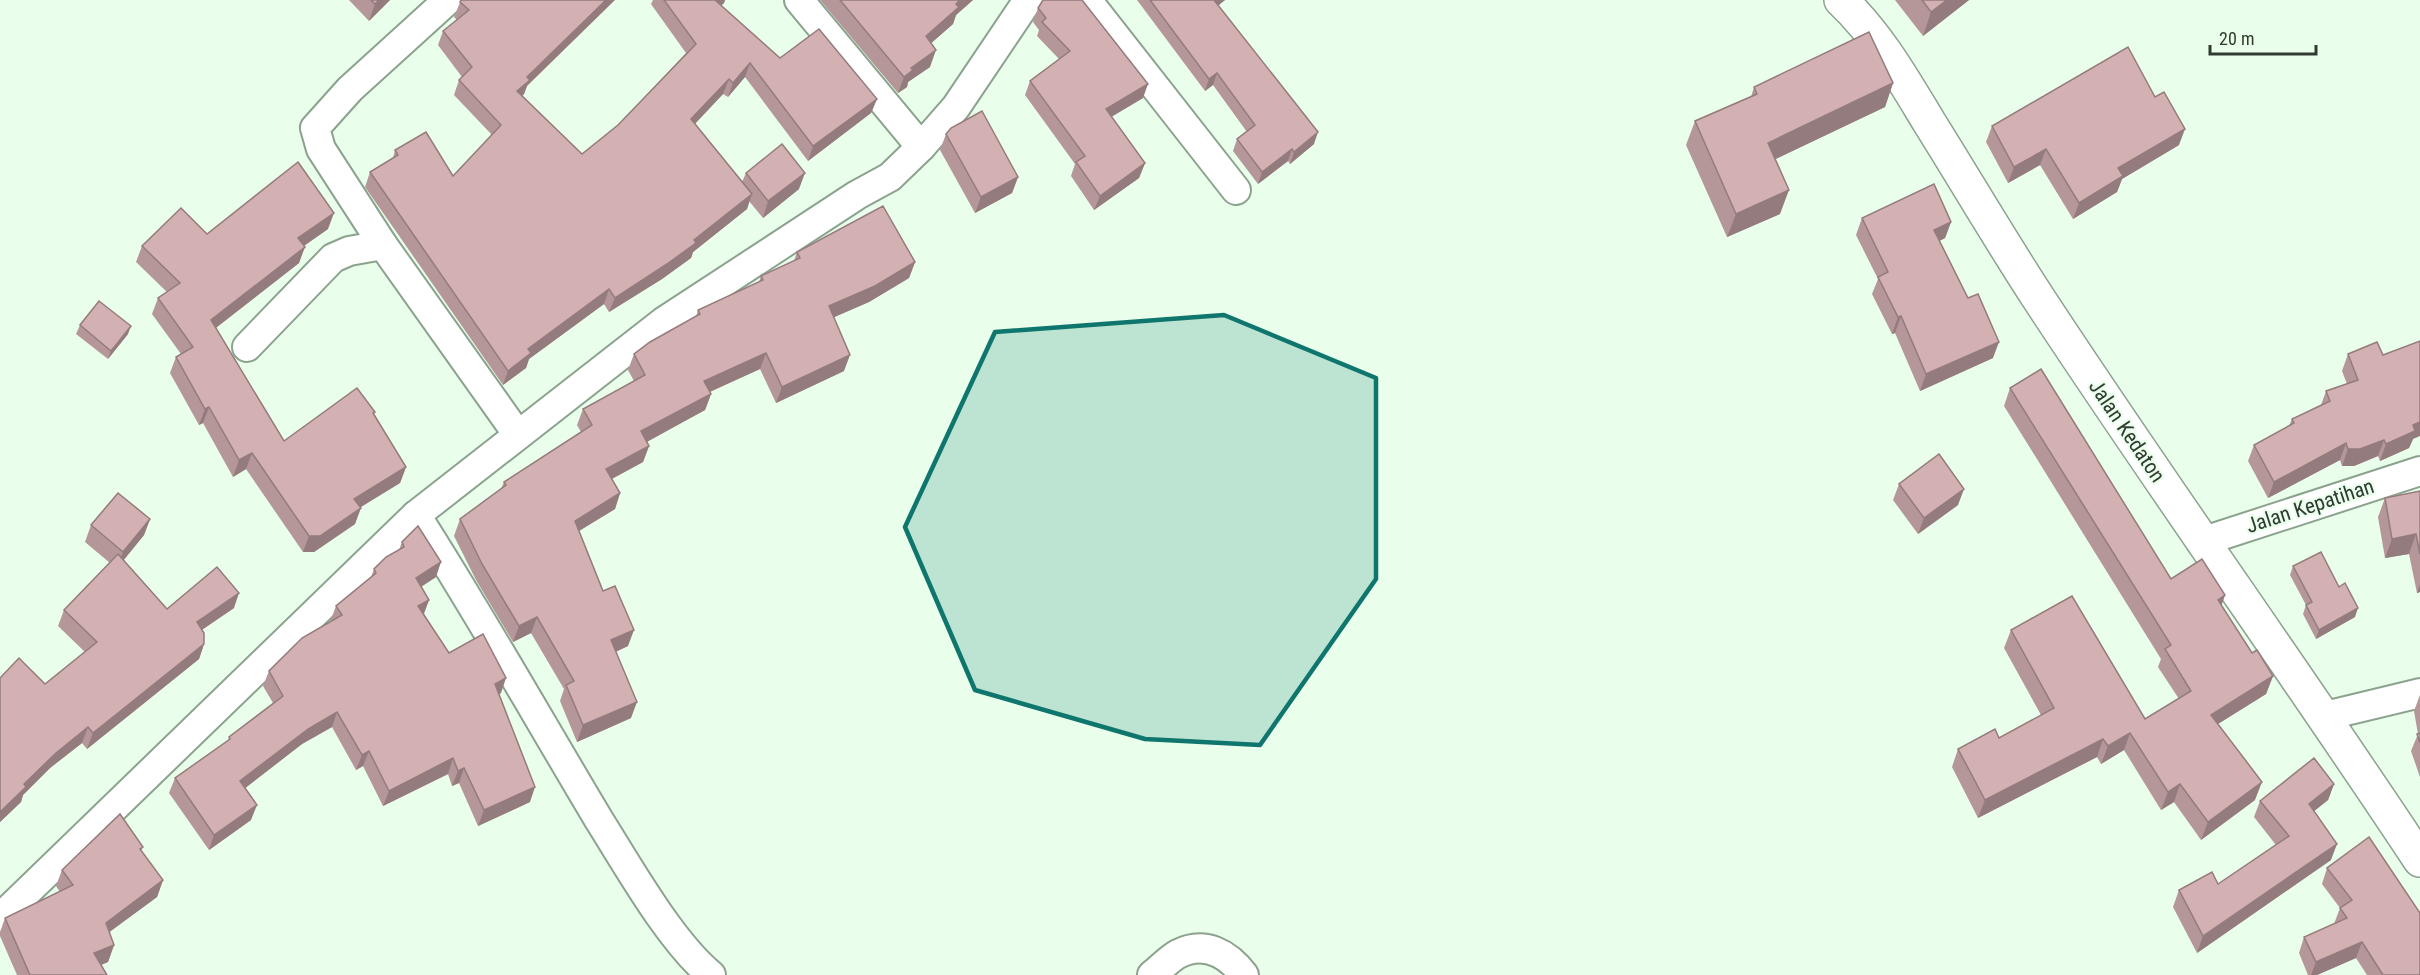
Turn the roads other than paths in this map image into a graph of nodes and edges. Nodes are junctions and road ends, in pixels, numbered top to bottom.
1 (448, 0) edge
2 (799, 0) edge
3 (1028, 0) edge
4 (1087, 0) edge
5 (1841, 0) edge
6 (921, 147) junction
7 (1236, 190) dead end
8 (383, 245) junction
9 (247, 347) dead end
10 (518, 435) junction
11 (2420, 471) edge
12 (416, 515) junction
13 (2201, 542) junction
14 (2420, 693) edge
15 (2325, 716) junction
16 (2420, 860) edge
17 (0, 918) edge
18 (711, 975) edge
19 (1152, 975) edge
20 (1244, 975) edge

1 - 8 street
2 - 6 street
3 - 6 street
4 - 7 street
5 - 13 street, Jalan Kedaton
6 - 10 street
8 - 9 street
8 - 10 street
10 - 12 street
11 - 13 street, Jalan Kepatihan
12 - 17 street
12 - 18 street
13 - 15 street, Jalan Kedaton
14 - 15 street
15 - 16 street, Jalan Kedaton
19 - 20 street

